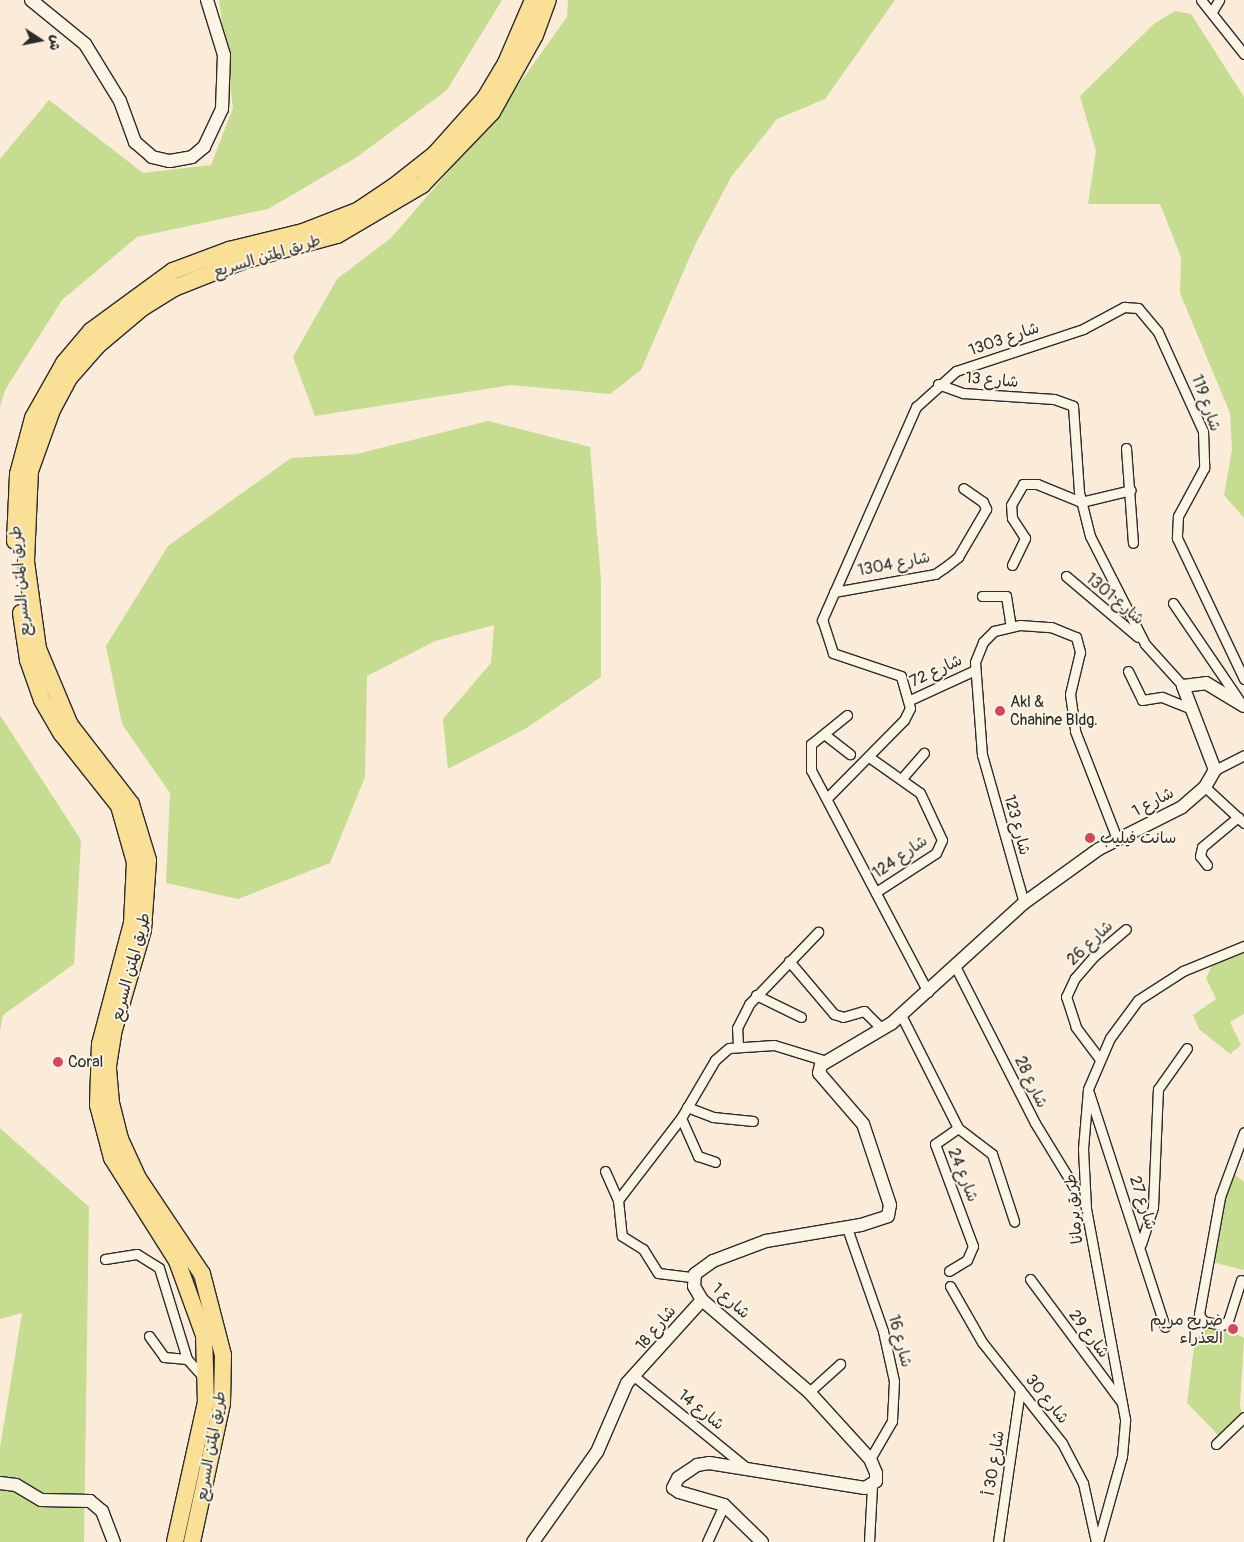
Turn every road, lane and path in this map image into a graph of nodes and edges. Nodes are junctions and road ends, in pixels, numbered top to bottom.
1 (31, 0) edge
2 (207, 0) edge
3 (533, 0) edge
4 (548, 0) edge
5 (1202, 0) edge
6 (1219, 0) edge
7 (1212, 10) junction
8 (1244, 54) edge
9 (1083, 329) joint
10 (938, 384) junction
11 (1126, 448) dead end
12 (963, 488) dead end
13 (1131, 490) junction
14 (1080, 502) junction
15 (1133, 542) dead end
16 (1012, 565) dead end
17 (1066, 576) dead end
18 (834, 592) junction
19 (982, 596) dead end
20 (1173, 604) dead end
21 (1011, 626) junction
22 (1145, 644) junction
23 (975, 670) junction
24 (1128, 671) dead end
25 (1244, 680) edge
26 (1184, 686) junction
27 (910, 700) junction
28 (1243, 705) edge
29 (1191, 709) junction
30 (847, 715) dead end
31 (824, 734) junction
32 (924, 753) dead end
33 (850, 754) dead end
34 (1244, 755) edge
35 (869, 757) junction
36 (1215, 770) junction
37 (903, 777) junction
38 (1205, 787) junction
39 (828, 797) junction
40 (1241, 820) edge
41 (1117, 839) junction
42 (1207, 865) dead end
43 (876, 892) junction
44 (1024, 903) junction
45 (1126, 929) dead end
46 (818, 932) dead end
47 (1244, 946) edge
48 (789, 961) junction
49 (955, 966) junction
50 (928, 992) junction
51 (756, 995) junction
52 (901, 1015) junction
53 (801, 1016) dead end
54 (882, 1030) junction
55 (738, 1045) junction
56 (1187, 1048) dead end
57 (1099, 1058) junction
58 (826, 1061) junction
59 (1088, 1090) junction
60 (687, 1108) junction
61 (680, 1118) junction
62 (753, 1121) dead end
63 (958, 1128) junction
64 (1244, 1132) edge
65 (715, 1162) dead end
66 (606, 1171) dead end
67 (618, 1200) junction
68 (1086, 1208) junction
69 (1014, 1221) dead end
70 (847, 1228) junction
71 (1141, 1244) junction
72 (105, 1259) dead end
73 (949, 1271) dead end
74 (694, 1278) junction
75 (1030, 1279) dead end
76 (1241, 1280) dead end
77 (950, 1286) dead end
78 (702, 1300) junction
79 (1165, 1327) dead end
80 (149, 1336) dead end
81 (187, 1359) junction
82 (840, 1364) dead end
83 (634, 1376) junction
84 (207, 1381) junction
85 (1020, 1390) junction
86 (809, 1392) junction
87 (1124, 1406) junction
88 (1244, 1417) edge
89 (1216, 1444) dead end
90 (870, 1459) junction
91 (748, 1469) junction
92 (0, 1483) edge
93 (872, 1486) junction
94 (724, 1505) junction
95 (114, 1542) edge
96 (175, 1542) edge
97 (192, 1542) edge
98 (533, 1542) edge
99 (707, 1542) edge
100 (762, 1542) edge
101 (869, 1542) edge
102 (1000, 1542) edge
103 (1097, 1542) edge

1 - 2 street
3 - 84 highway, طريق المتن السريع
4 - 97 highway, طريق المتن السريع
5 - 7 street
6 - 7 street
7 - 8 street
9 - 10 street, شارع 1303
9 - 25 street, شارع 119
10 - 14 street, شارع 13
10 - 18 street
11 - 13 street
12 - 18 street, شارع 1304
13 - 14 street
13 - 15 street
14 - 16 street
14 - 22 street, شارع 13
17 - 22 street, شارع 1301
18 - 27 street
19 - 21 street
20 - 28 street
21 - 23 street
21 - 41 street
22 - 26 street, شارع 13
23 - 27 street, شارع 72
23 - 44 street, شارع 123
24 - 29 street
26 - 28 street
26 - 29 street
27 - 35 street
29 - 36 street
30 - 31 street
31 - 33 street
31 - 39 street
32 - 37 street
34 - 36 street
35 - 37 street, شارع 124
35 - 39 street
36 - 38 street, شارع 1
37 - 43 street, شارع 124
38 - 40 street
38 - 41 street, شارع 1
39 - 43 street
40 - 42 street
41 - 44 street, شارع 1
43 - 50 street
44 - 49 street, شارع 1
45 - 57 street, شارع 26
46 - 48 street
47 - 57 street, طريق برمانا
48 - 51 street
48 - 54 street
49 - 50 street, شارع 1
49 - 68 street, شارع 28
50 - 52 street, شارع 1
51 - 53 street
51 - 55 street
52 - 54 street, شارع 1
52 - 63 street, شارع 24
54 - 58 street, شارع 1
55 - 58 street
55 - 60 street
56 - 71 street
57 - 59 street, طريق برمانا
58 - 70 street, شارع 1
59 - 68 street, طريق برمانا
59 - 71 street, شارع 27
60 - 61 street
60 - 62 street
61 - 65 street
61 - 67 street
63 - 69 street
63 - 73 street, شارع 24
64 - 76 street
66 - 67 street
67 - 74 street
68 - 87 street, طريق برمانا
70 - 74 street, شارع 1
70 - 90 street, شارع 16
71 - 79 street, شارع 27
72 - 81 street
74 - 78 street, شارع 1
75 - 87 street, شارع 29
77 - 85 street, شارع 30
78 - 83 street, شارع 18
78 - 86 street, شارع 1
80 - 81 street
81 - 84 street
82 - 86 street
83 - 91 street, شارع 14
83 - 98 street, شارع 18
84 - 96 highway, طريق المتن السريع
85 - 102 street, شارع 30 أ
85 - 103 street, شارع 30
86 - 90 street, شارع 1
87 - 103 street, طريق برمانا
88 - 89 street
90 - 93 street
91 - 93 street
91 - 94 street
92 - 95 street
93 - 101 street
94 - 99 street
94 - 100 street

